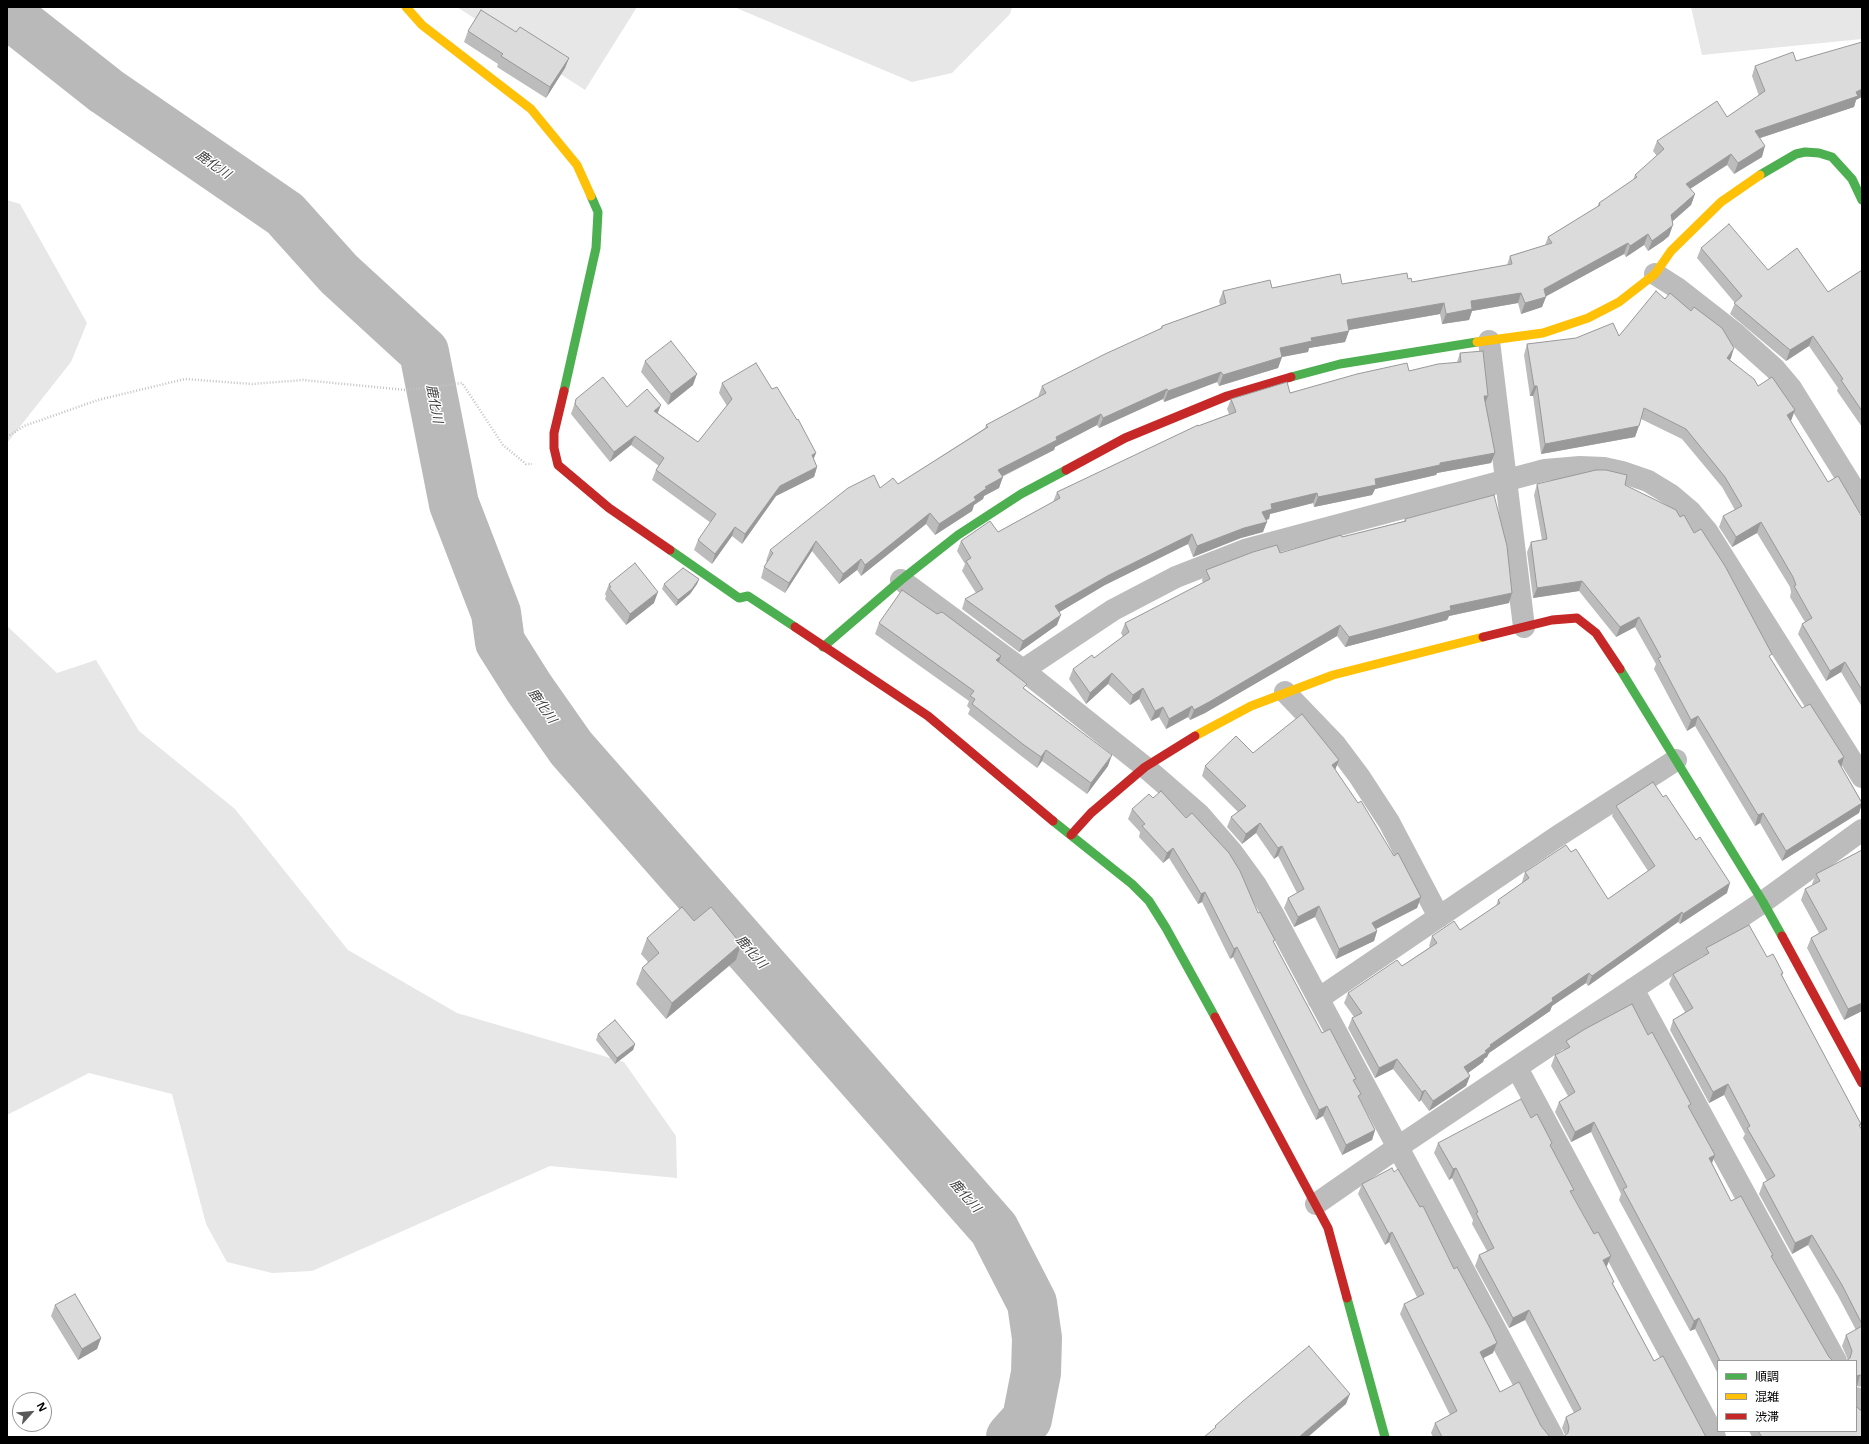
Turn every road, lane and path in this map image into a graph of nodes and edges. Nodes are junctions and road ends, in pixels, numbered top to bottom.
1 (406, 7) edge
2 (1862, 200) edge
3 (1655, 274) junction
4 (1489, 341) junction
5 (7, 437) edge
6 (558, 465) junction
7 (1505, 480) junction
8 (1862, 502) edge
9 (901, 580) junction
10 (1524, 627) junction
11 (824, 647) junction
12 (1023, 670) junction
13 (1285, 692) junction
14 (1676, 760) junction
15 (1145, 767) junction
16 (1862, 777) edge
17 (1862, 830) edge
18 (1070, 835) junction
19 (1763, 902) junction
20 (1439, 917) junction
21 (1633, 989) junction
22 (1318, 998) junction
23 (1517, 1068) junction
24 (1862, 1083) edge
25 (1398, 1147) junction
26 (1316, 1204) junction
27 (1835, 1360) edge
28 (1857, 1400) edge
29 (1862, 1409) edge
30 (1385, 1437) edge
31 (1553, 1437) edge
32 (1715, 1437) edge

1 - 6 street
2 - 3 street
3 - 4 street
3 - 8 street
4 - 7 street
4 - 9 street
5 - 6 path
6 - 11 street
7 - 10 street
7 - 12 street
7 - 16 street
9 - 11 street
9 - 12 street
10 - 13 street
10 - 14 street
11 - 18 street
12 - 15 street
13 - 15 street
13 - 20 street
14 - 19 street
14 - 20 street
15 - 18 street
15 - 22 street
17 - 19 street
18 - 26 street
19 - 21 street
19 - 24 street
20 - 22 street
21 - 23 street
21 - 27 street
22 - 25 street
23 - 25 street
23 - 32 street
25 - 26 street
25 - 31 street
26 - 30 street
28 - 29 street

